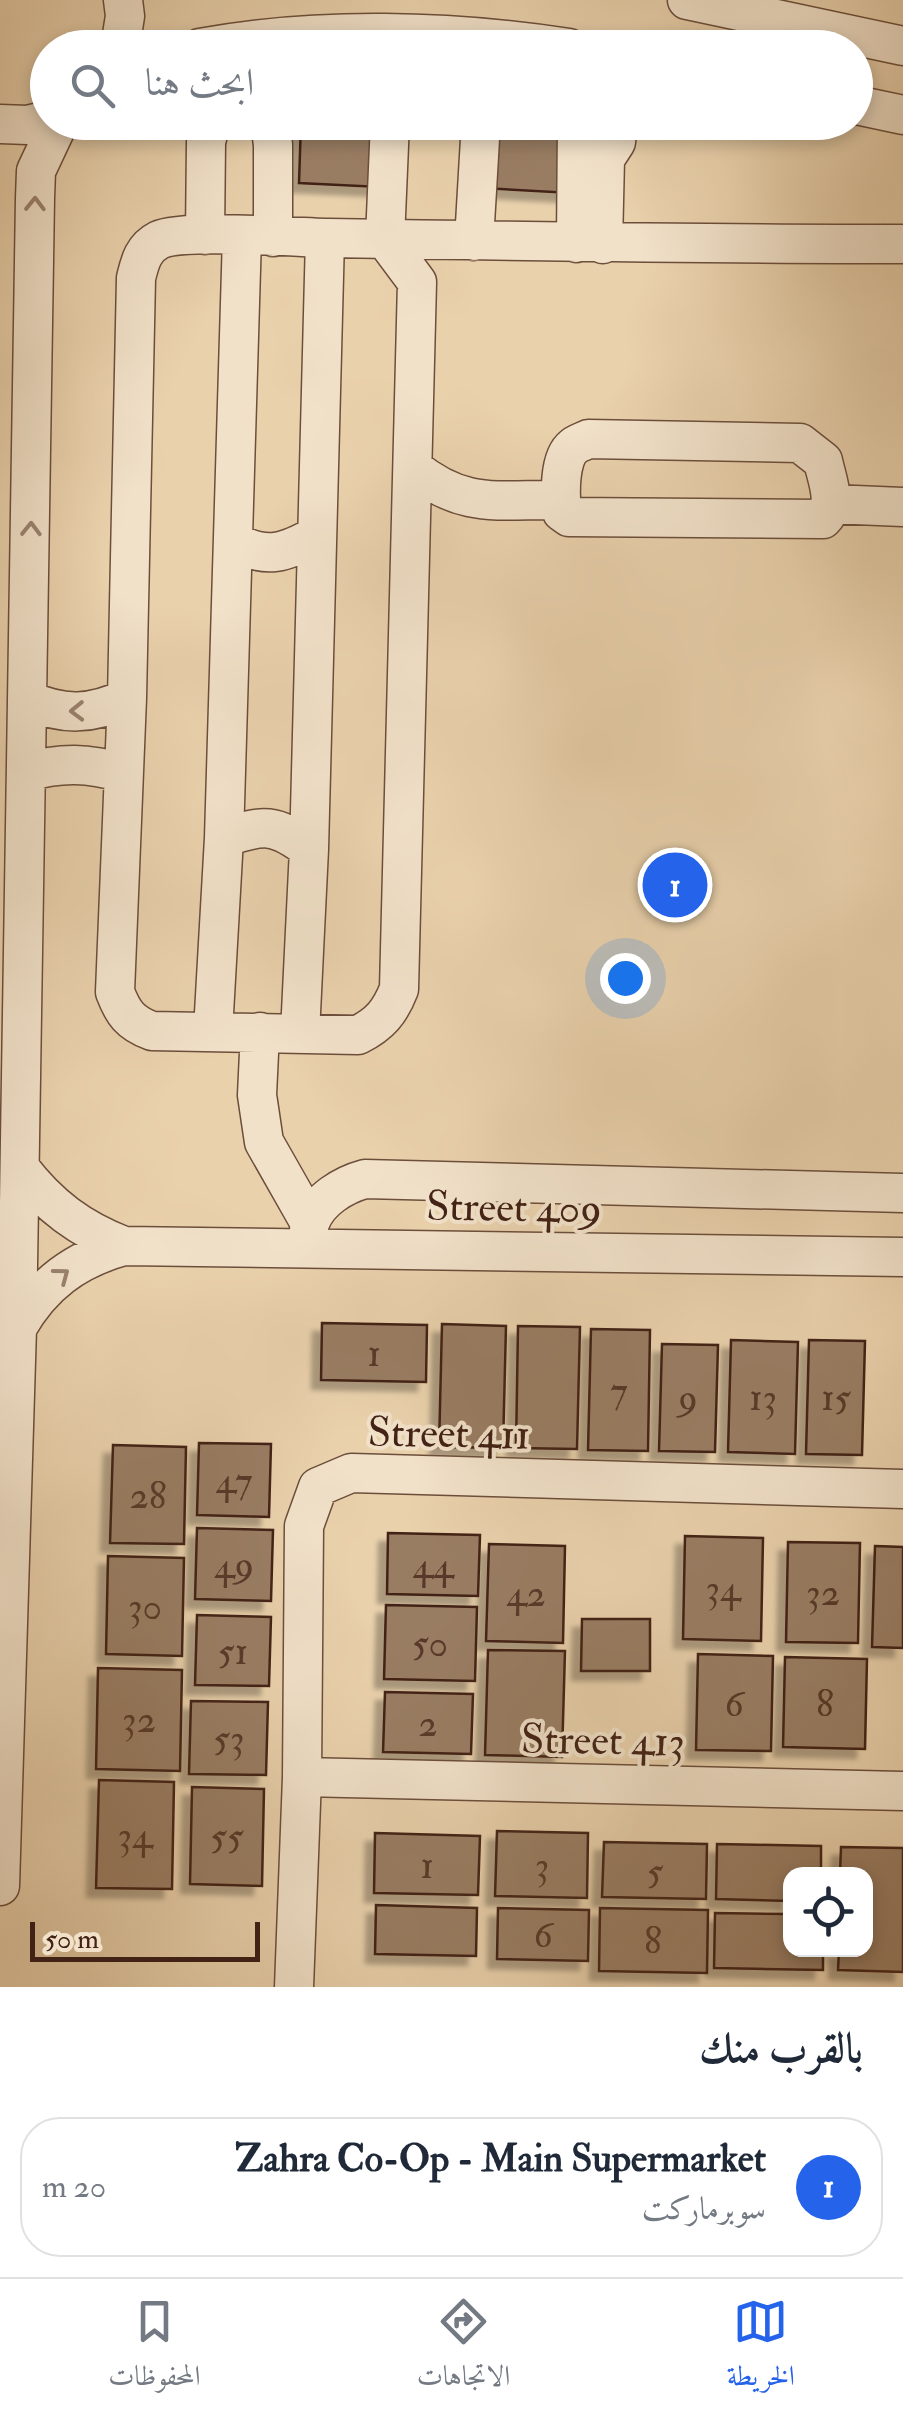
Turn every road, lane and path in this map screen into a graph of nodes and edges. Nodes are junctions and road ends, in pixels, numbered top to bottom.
1 (124, 0) edge
2 (686, 0) edge
3 (749, 7) edge
4 (123, 30) edge
5 (840, 30) edge
6 (873, 38) edge
7 (903, 46) edge
8 (873, 109) edge
9 (903, 115) edge
10 (0, 124) edge
11 (30, 124) edge
12 (51, 140) edge
13 (206, 140) edge
14 (272, 140) edge
15 (389, 140) edge
16 (478, 140) edge
17 (579, 140) edge
18 (616, 140) edge
19 (240, 236) junction
20 (325, 238) junction
21 (385, 239) junction
22 (463, 241) junction
23 (589, 243) junction
24 (903, 244) edge
25 (417, 282) junction
26 (413, 468) junction
27 (561, 500) junction
28 (832, 504) junction
29 (903, 507) edge
30 (317, 535) junction
31 (233, 540) junction
32 (126, 698) junction
33 (28, 700) junction
34 (27, 772) junction
35 (124, 773) junction
36 (224, 838) junction
37 (309, 849) junction
38 (214, 1031) junction
39 (260, 1032) junction
40 (300, 1033) junction
41 (20, 1168) junction
42 (903, 1193) edge
43 (309, 1235) junction
44 (124, 1246) junction
45 (903, 1257) edge
46 (17, 1328) junction
47 (903, 1489) edge
48 (302, 1777) junction
49 (903, 1791) edge
50 (0, 1886) edge
51 (294, 1987) edge

1 - 4 street
2 - 3 street
3 - 5 street
6 - 7 street
8 - 9 street
10 - 11 street
33 -> 12 street
13 - 19 street
14 - 19 street
15 - 21 street
16 - 22 street
17 - 23 street
18 - 23 street
19 - 20 street
19 - 31 street
19 - 32 street
20 - 21 street
20 - 30 street
21 - 22 street
21 - 25 street
22 - 23 street
22 - 25 street
23 - 24 street
25 - 26 street
26 - 27 street
26 - 40 street
27 - 28 street
27 - 28 street
28 - 29 street
30 - 31 street
30 - 37 street
31 - 36 street
32 -> 33 street
32 - 35 street
33 - 34 street
34 - 35 street
34 - 41 street
35 - 38 street
36 - 37 street
36 - 38 street
37 - 40 street
38 - 39 street
39 - 40 street
39 - 43 street
41 - 44 street, Street 409
41 - 46 street
42 - 43 street
43 - 44 street, Street 409
43 - 45 street, Street 409
46 -> 44 street, Street 409
46 - 50 street
47 - 48 street, Street 411
48 - 49 street, Street 413
48 - 51 street, Street 411

